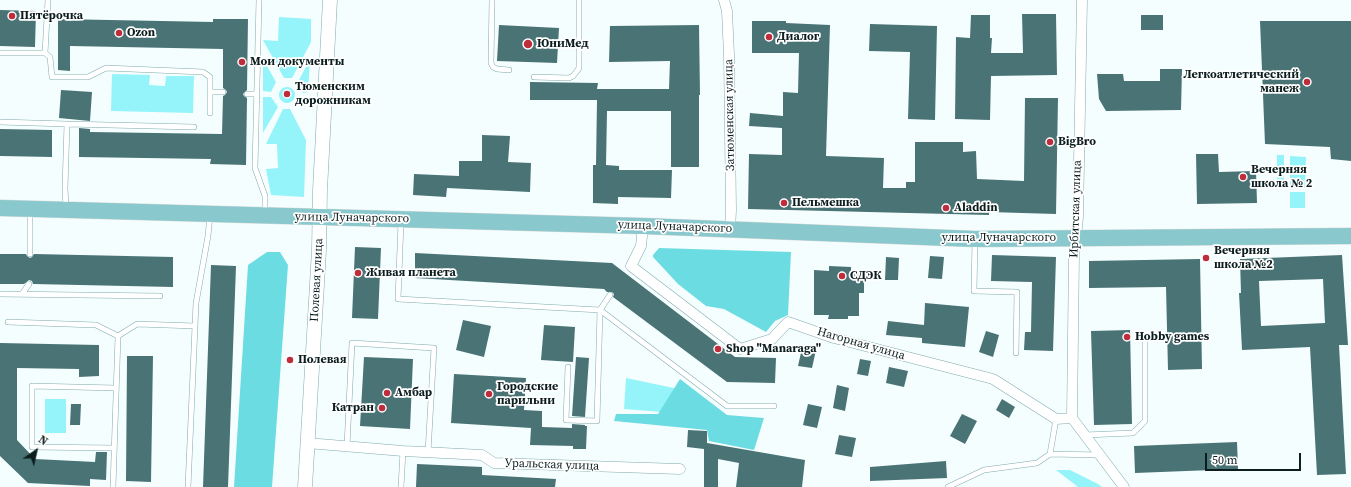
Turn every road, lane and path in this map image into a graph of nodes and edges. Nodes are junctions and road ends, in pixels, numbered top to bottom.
1 (48, 0) edge
2 (259, 0) edge
3 (330, 0) edge
4 (492, 0) edge
5 (579, 0) edge
6 (724, 0) edge
7 (1082, 0) edge
8 (0, 53) edge
9 (46, 53) junction
10 (509, 70) dead end
11 (534, 77) dead end
12 (210, 92) junction
13 (223, 92) dead end
14 (247, 94) dead end
15 (257, 94) junction
16 (210, 113) dead end
17 (0, 122) edge
18 (67, 124) junction
19 (194, 127) dead end
20 (0, 208) edge
21 (30, 209) junction
22 (67, 211) junction
23 (210, 214) junction
24 (265, 216) junction
25 (320, 217) junction
26 (401, 218) junction
27 (643, 226) junction
28 (730, 230) junction
29 (1351, 236) edge
30 (1076, 238) junction
31 (975, 239) junction
32 (30, 254) dead end
33 (29, 284) dead end
34 (0, 294) edge
35 (22, 294) junction
36 (610, 295) dead end
37 (160, 296) dead end
38 (600, 310) junction
39 (8, 322) dead end
40 (195, 326) junction
41 (118, 336) junction
42 (1145, 336) dead end
43 (1016, 353) dead end
44 (568, 367) dead end
45 (116, 388) junction
46 (774, 406) dead end
47 (1072, 418) junction
48 (1056, 419) junction
49 (1085, 435) junction
50 (307, 443) junction
51 (347, 446) junction
52 (114, 448) junction
53 (403, 451) junction
54 (428, 452) junction
55 (1050, 454) junction
56 (1100, 455) junction
57 (680, 469) dead end
58 (113, 487) edge
59 (188, 487) edge
60 (305, 487) edge
61 (401, 487) edge
62 (948, 487) edge
63 (1124, 487) edge

1 - 9 lane
2 - 15 lane
3 - 25 street, Полевая улица
4 - 10 lane
5 - 11 lane
6 - 28 street, Затюменская улица
7 - 30 street, Ирбитская улица
8 - 9 lane
9 - 12 lane
12 - 13 lane
12 - 16 lane
14 - 15 lane
15 - 24 lane
17 - 18 lane
18 - 19 lane
18 - 22 lane
20 - 21 main road, улица Луначарского
21 - 22 main road, улица Луначарского
21 - 32 lane
22 - 23 main road, улица Луначарского
23 - 24 main road, улица Луначарского
23 - 40 lane
24 - 25 main road, улица Луначарского
25 - 26 main road, улица Луначарского
25 - 50 street, Полевая улица
26 - 27 main road, улица Луначарского
26 - 38 lane
27 - 28 main road, улица Луначарского
27 - 48 street, Нагорная улица
28 - 31 main road, улица Луначарского
29 - 30 main road, улица Луначарского
30 - 31 main road, улица Луначарского
30 - 47 street, Ирбитская улица
31 - 43 lane
33 - 35 lane
34 - 35 lane
35 - 37 lane
36 - 38 lane
38 - 44 lane
38 - 46 lane
39 - 41 lane
40 - 41 lane
40 - 59 lane
41 - 45 lane
42 - 49 lane
45 - 52 lane
45 - 52 lane
47 - 48 street
47 - 49 street
48 - 55 lane
49 - 56 street
50 - 51 street, Уральская улица
50 - 60 street, Полевая улица
51 - 53 street, Уральская улица
51 - 54 lane
52 - 58 lane
53 - 54 street, Уральская улица
53 - 61 lane
54 - 57 street, Уральская улица
55 - 56 lane
55 - 62 lane
56 - 63 street

